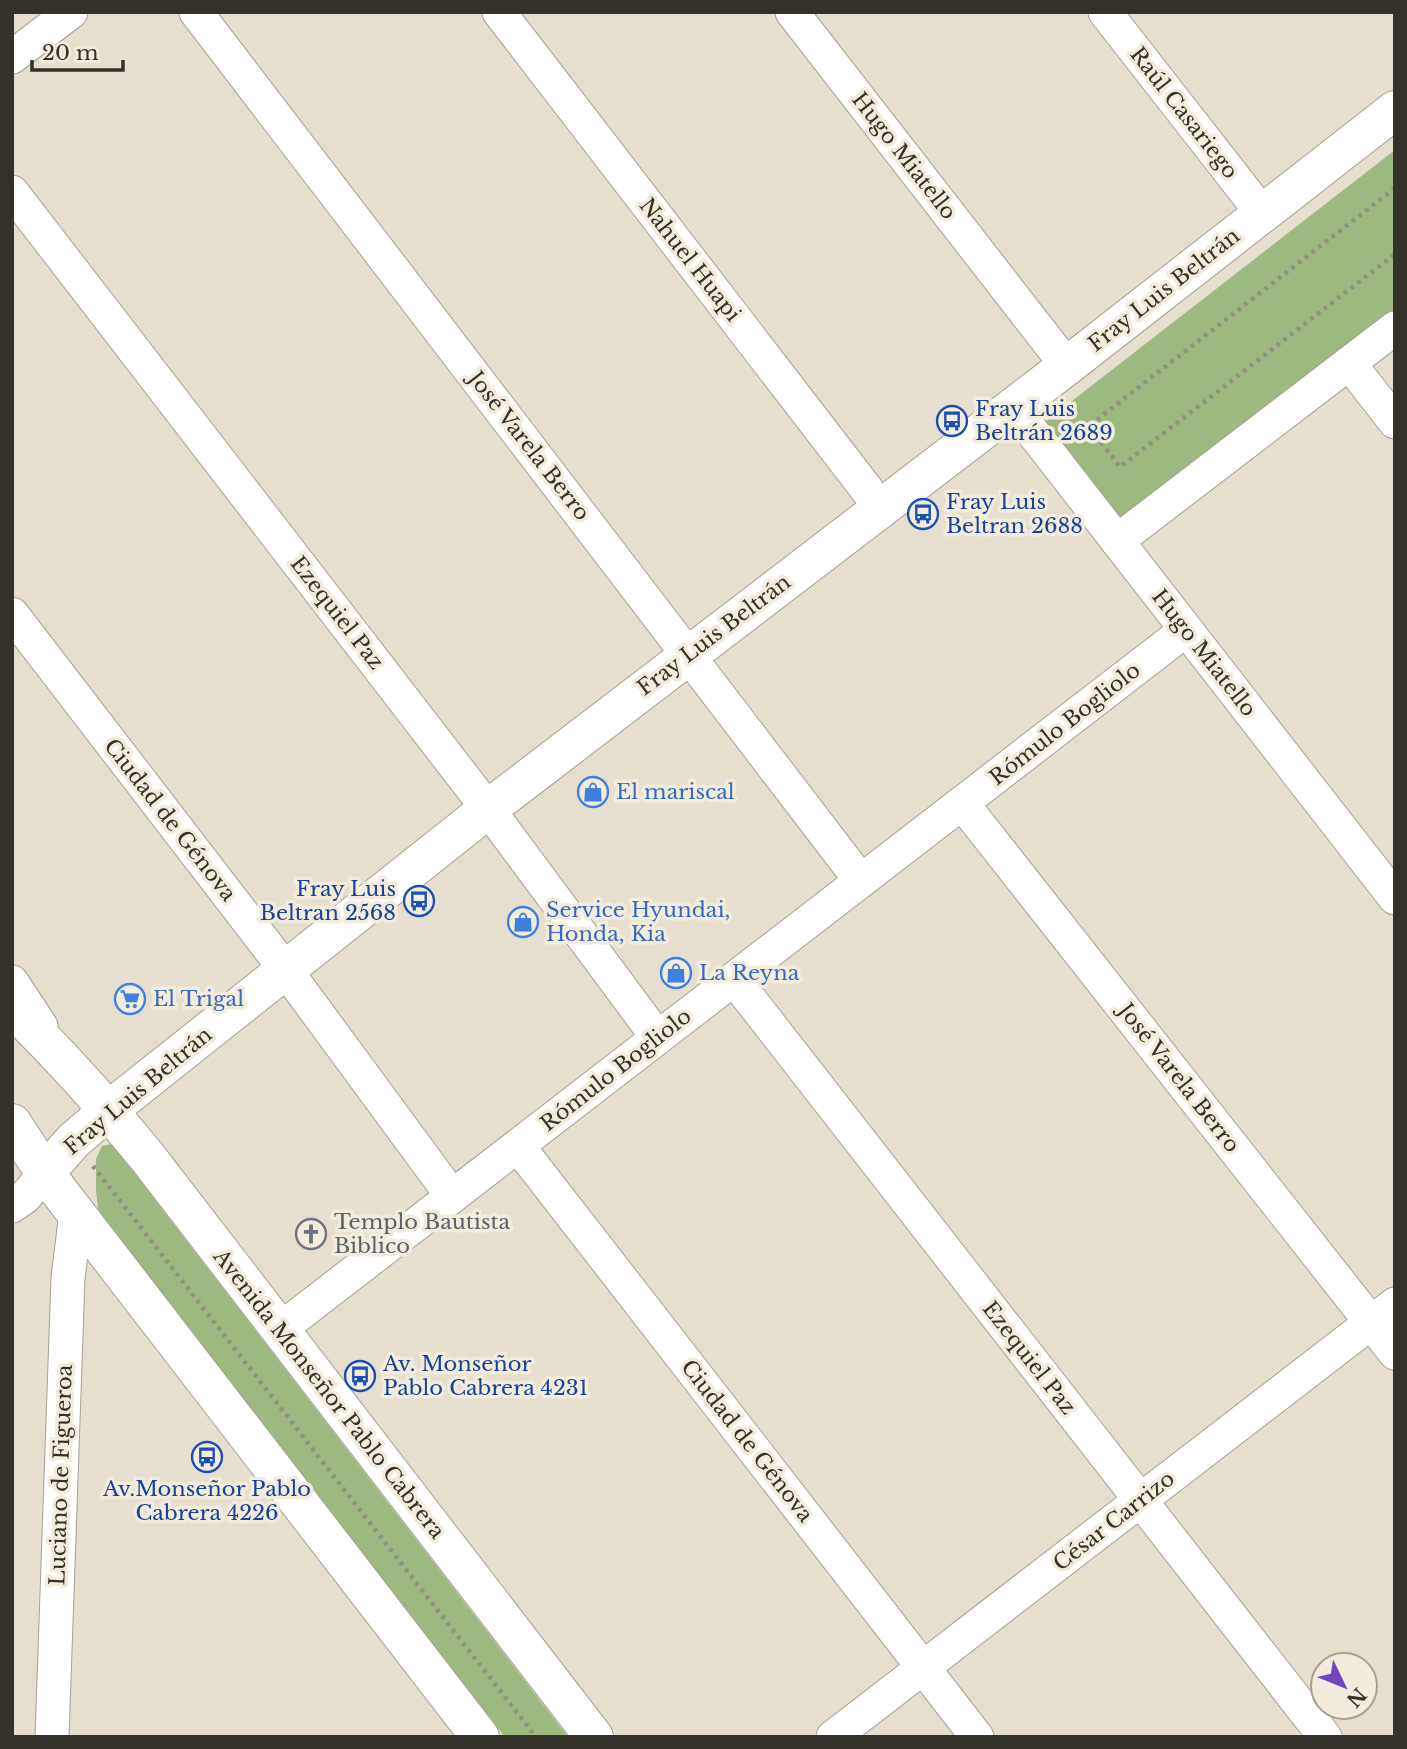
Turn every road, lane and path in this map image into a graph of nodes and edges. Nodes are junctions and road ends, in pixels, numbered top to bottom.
1 (71, 12) edge
2 (196, 12) edge
3 (499, 12) edge
4 (792, 12) edge
5 (1105, 12) edge
6 (12, 57) edge
7 (1395, 110) edge
8 (1395, 188) edge
9 (12, 192) edge
10 (1262, 214) junction
11 (1395, 254) edge
12 (1395, 328) edge
13 (1349, 363) junction
14 (1067, 366) junction
15 (1013, 407) junction
16 (1395, 422) edge
17 (881, 508) junction
18 (1117, 541) junction
19 (12, 614) edge
20 (1186, 631) junction
21 (689, 653) junction
22 (962, 803) junction
23 (488, 809) junction
24 (861, 881) junction
25 (1395, 898) edge
26 (285, 969) junction
27 (734, 979) junction
28 (12, 982) edge
29 (12, 1008) edge
30 (658, 1038) junction
31 (60, 1055) junction
32 (109, 1110) junction
33 (12, 1123) edge
34 (74, 1141) junction
35 (518, 1146) junction
36 (45, 1173) junction
37 (452, 1196) junction
38 (12, 1206) edge
39 (76, 1213) junction
40 (1383, 1313) edge
41 (279, 1330) junction
42 (1395, 1353) edge
43 (1140, 1500) junction
44 (924, 1667) junction
45 (51, 1737) edge
46 (480, 1737) edge
47 (536, 1737) edge
48 (594, 1737) edge
49 (833, 1737) edge
50 (977, 1737) edge
51 (1325, 1737) edge

1 - 6 street
2 - 21 street, José Varela Berro
3 - 17 street, Nahuel Huapi
4 - 14 street, Hugo Miatello
5 - 10 street, Raúl Casariego
7 - 10 main road, Fray Luis Beltrán
8 - 11 path
9 - 23 street, Ezequiel Paz
10 - 14 main road, Fray Luis Beltrán
12 - 13 street
13 - 16 street
13 - 18 street
14 - 15 main road, Fray Luis Beltrán
15 - 17 main road, Fray Luis Beltrán
15 - 18 street, Hugo Miatello
17 - 21 main road, Fray Luis Beltrán
18 - 20 street, Hugo Miatello
19 - 26 street, Ciudad de Génova
20 - 22 street, Rómulo Bogliolo
20 - 25 street, Hugo Miatello
21 - 23 main road, Fray Luis Beltrán
21 - 24 street, José Varela Berro
22 - 24 street, Rómulo Bogliolo
22 - 40 street, José Varela Berro
23 - 26 main road, Fray Luis Beltrán
23 - 30 street, Ezequiel Paz
24 - 27 street, Rómulo Bogliolo
26 - 32 main road, Fray Luis Beltrán
26 - 37 street, Ciudad de Génova
27 - 30 street, Rómulo Bogliolo
27 - 43 street, Ezequiel Paz
28 - 31 street, Avenida Monseñor Pablo Cabrera
29 - 31 main road, Avenida Monseñor Pablo Cabrera
30 - 35 street, Rómulo Bogliolo
31 - 32 main road, Avenida Monseñor Pablo Cabrera
32 - 34 main road, Fray Luis Beltrán
32 - 41 main road, Avenida Monseñor Pablo Cabrera
33 - 36 main road
34 - 36 main road, Fray Luis Beltrán
34 - 47 path
35 - 37 street, Rómulo Bogliolo
35 - 44 street, Ciudad de Génova
36 - 38 street
36 - 39 main road
37 - 41 street, Rómulo Bogliolo
39 - 45 street, Luciano de Figueroa
39 - 46 main road
40 - 42 street, José Varela Berro
40 - 43 street, César Carrizo
41 - 48 main road, Avenida Monseñor Pablo Cabrera
43 - 44 street, César Carrizo
43 - 51 street, Ezequiel Paz
44 - 49 street, César Carrizo
44 - 50 street, Ciudad de Génova

